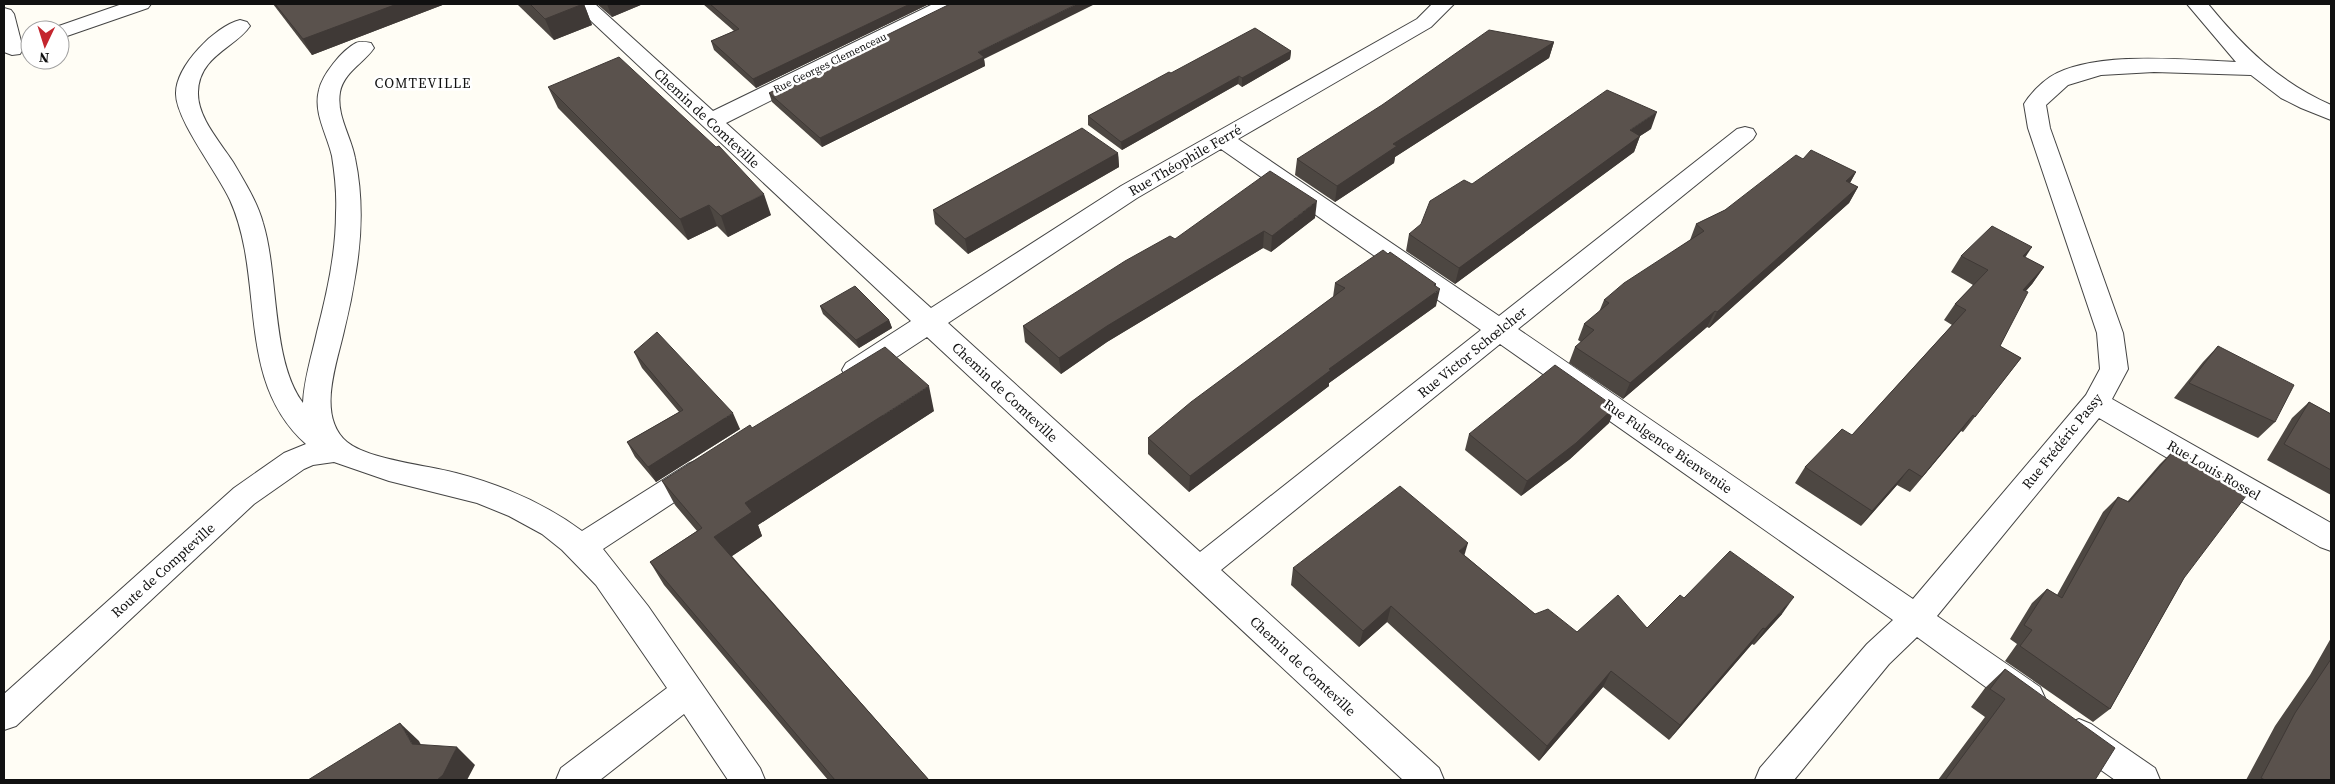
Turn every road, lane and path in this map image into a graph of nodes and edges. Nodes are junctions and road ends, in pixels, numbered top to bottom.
1 (141, 4) edge
2 (583, 4) edge
3 (949, 4) edge
4 (1444, 4) edge
5 (2197, 4) edge
6 (4, 14) edge
7 (240, 26) dead end
8 (70, 29) edge
9 (15, 48) edge
10 (363, 48) dead end
11 (2254, 69) junction
12 (2331, 113) edge
13 (711, 121) junction
14 (1745, 134) dead end
15 (1222, 139) junction
16 (930, 323) junction
17 (1499, 330) junction
18 (839, 381) edge
19 (2096, 403) junction
20 (337, 450) junction
21 (723, 456) edge
22 (2331, 538) edge
23 (582, 547) junction
24 (1199, 570) junction
25 (1916, 618) junction
26 (688, 691) junction
27 (4, 715) edge
28 (573, 780) edge
29 (748, 780) edge
30 (1427, 780) edge
31 (1772, 780) edge
32 (2143, 780) edge

1 - 8 street
2 - 13 street, Chemin de Comteville
3 - 13 street, Rue Georges Clemenceau
4 - 15 street, Rue Théophile Ferré
5 - 11 street
6 - 9 street
7 - 20 street
10 - 20 street
11 - 12 street
11 - 19 street, Rue Frédéric Passy
13 - 16 street, Chemin de Comteville
14 - 17 street, Rue Victor Schœlcher
15 - 16 street, Rue Théophile Ferré
15 - 17 street, Rue Fulgence Bienvenüe
16 - 18 street, Rue Théophile Ferré
16 - 24 street, Chemin de Comteville
17 - 24 street, Rue Victor Schœlcher
17 - 25 street, Rue Fulgence Bienvenüe
19 - 22 street, Rue Louis Rossel
19 - 25 street, Rue Frédéric Passy
20 - 23 street
20 - 27 street, Route de Compteville
21 - 23 street
23 - 26 street
24 - 30 street, Chemin de Comteville
25 - 31 street, Rue Frédéric Passy
25 - 32 street
26 - 28 street
26 - 29 street

